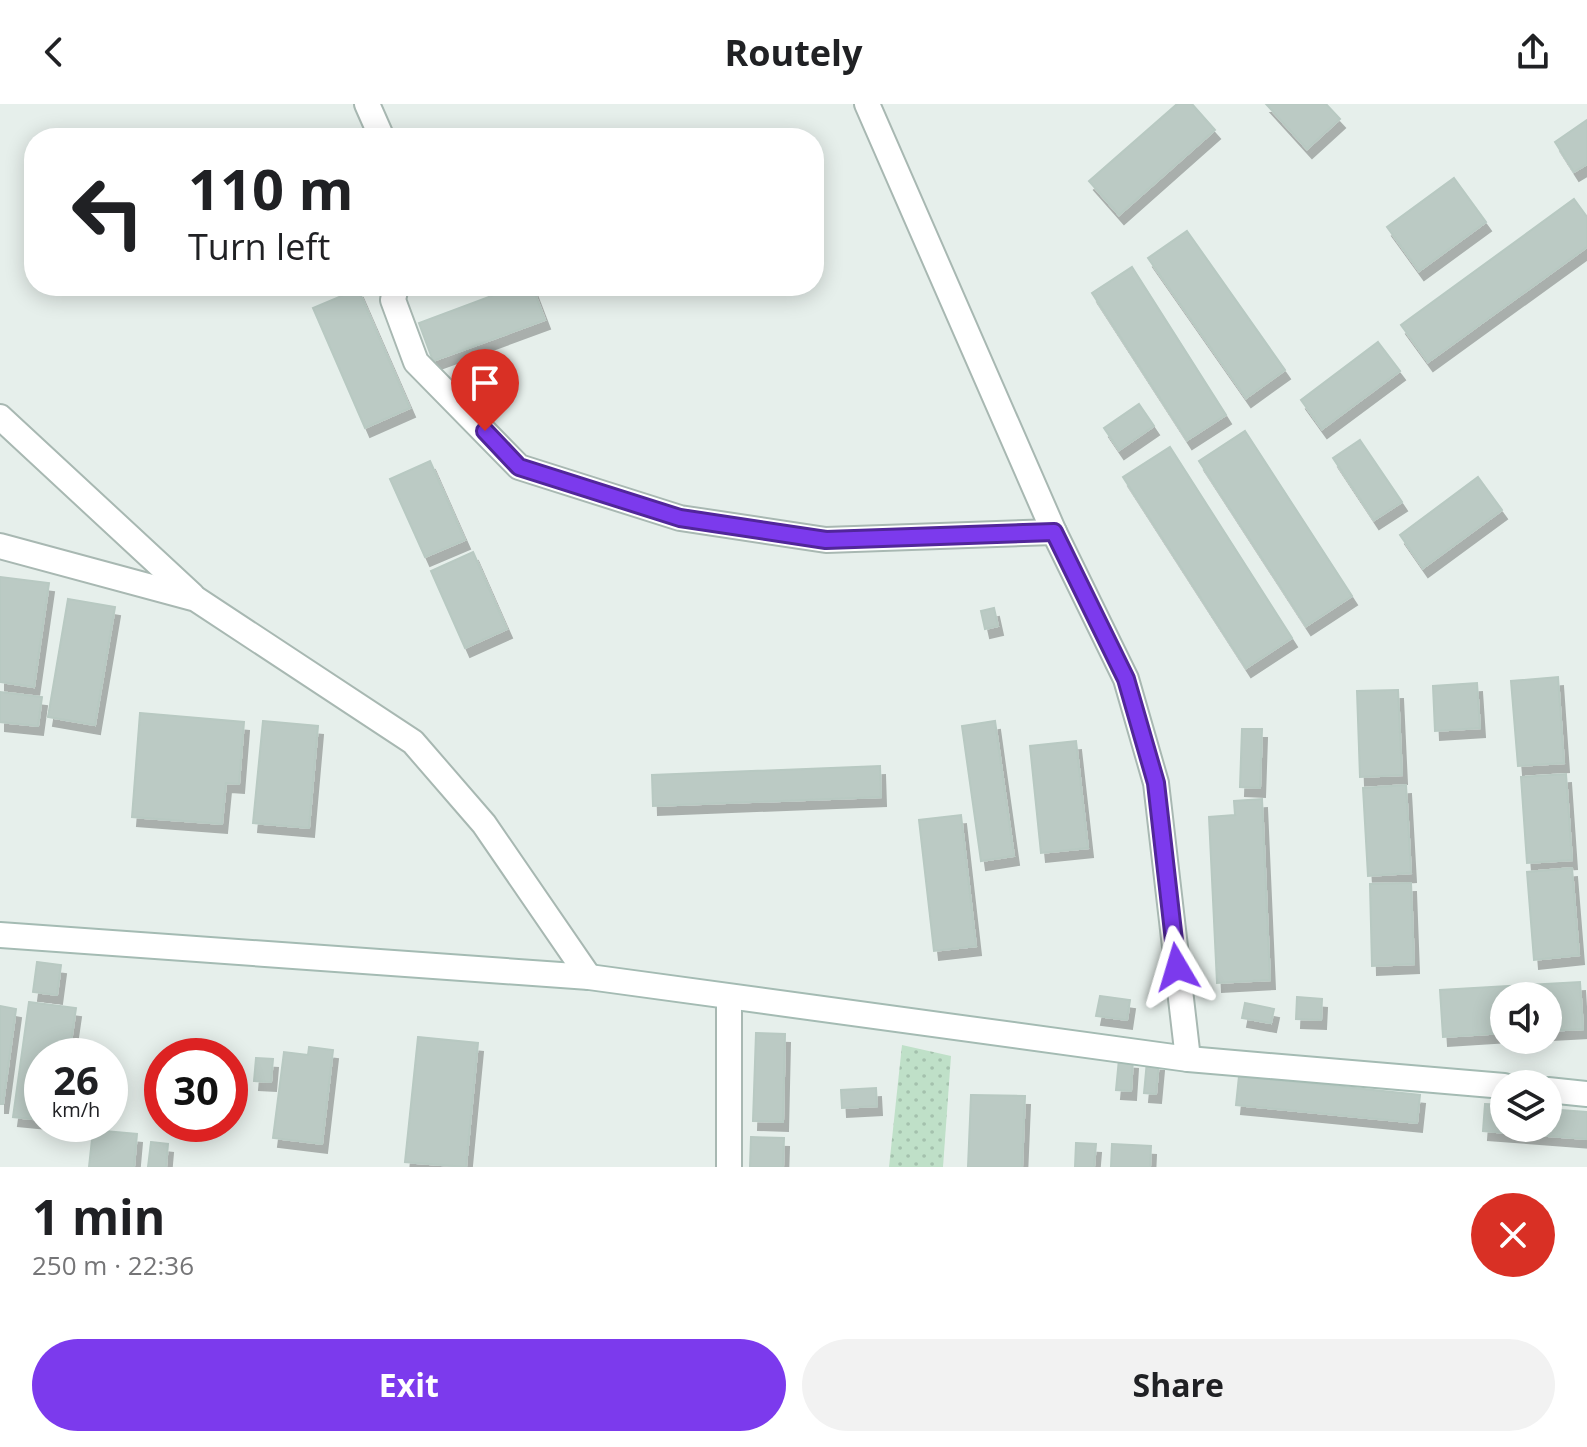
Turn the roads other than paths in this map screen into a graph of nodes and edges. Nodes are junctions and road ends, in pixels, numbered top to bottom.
1 (367, 104) edge
2 (867, 104) edge
3 (378, 128) edge
4 (394, 296) edge
5 (0, 417) edge
6 (1054, 532) junction
7 (0, 546) edge
8 (196, 599) junction
9 (0, 935) edge
10 (589, 977) junction
11 (729, 998) junction
12 (1188, 1059) junction
13 (1490, 1085) edge
14 (1562, 1091) edge
15 (1587, 1094) edge
16 (729, 1167) edge

1 - 3 street
2 - 6 street
4 - 6 street
5 - 8 street
6 - 12 street
7 - 8 street
8 - 10 street
9 - 10 street
10 - 11 street
11 - 12 street
11 - 16 street
12 - 13 street
14 - 15 street

